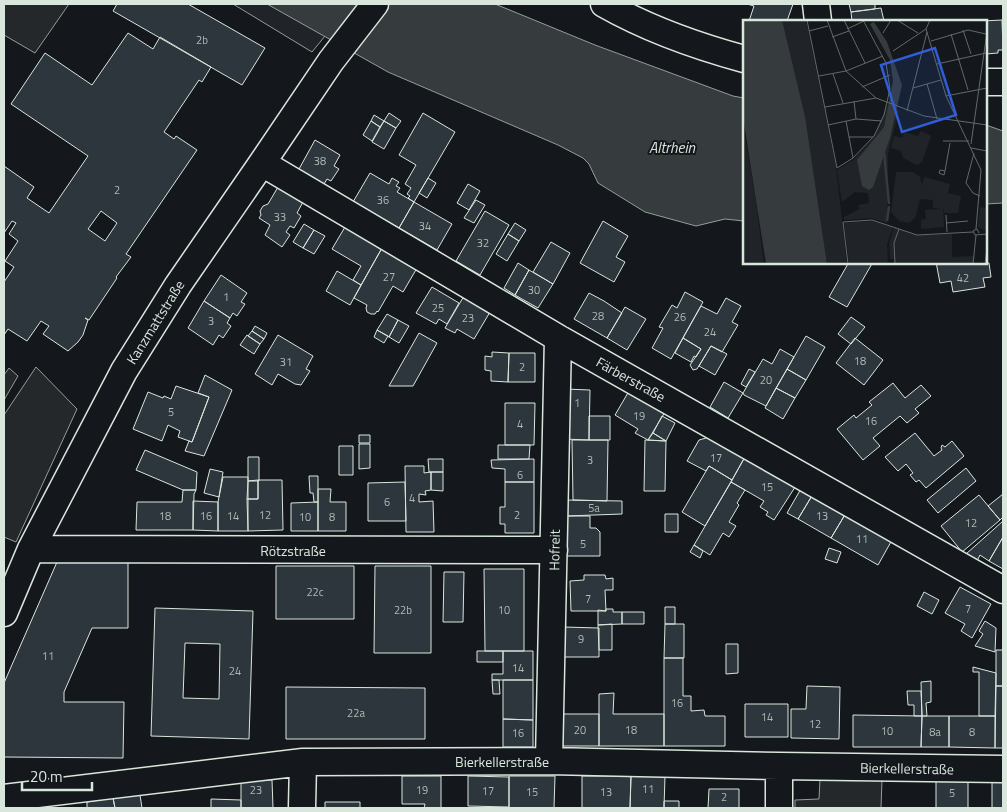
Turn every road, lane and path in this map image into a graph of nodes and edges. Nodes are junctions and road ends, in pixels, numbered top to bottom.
1 (375, 4) edge
2 (604, 4) edge
3 (816, 4) edge
4 (818, 20) edge
5 (743, 59) edge
6 (987, 82) edge
7 (1003, 82) edge
8 (262, 163) junction
9 (558, 338) junction
10 (32, 549) junction
11 (554, 550) junction
12 (1003, 590) edge
13 (4, 613) edge
14 (549, 761) junction
15 (302, 762) junction
16 (779, 766) junction
17 (1003, 769) edge
18 (4, 798) edge
19 (302, 808) edge
20 (779, 808) edge

1 - 8 street, Kanzmattstraße
2 - 5 street
3 - 4 street
6 - 7 street
8 - 9 street, Färberstraße
8 - 10 street, Kanzmattstraße
9 - 11 street, Hofreit
9 - 12 street, Färberstraße
10 - 11 street, Rötzstraße
10 - 13 street, Kanzmattstraße
11 - 14 street, Hofreit
14 - 15 street, Bierkellerstraße
14 - 16 street, Bierkellerstraße
15 - 18 street, Bierkellerstraße
15 - 19 street
16 - 17 street, Bierkellerstraße
16 - 20 street

